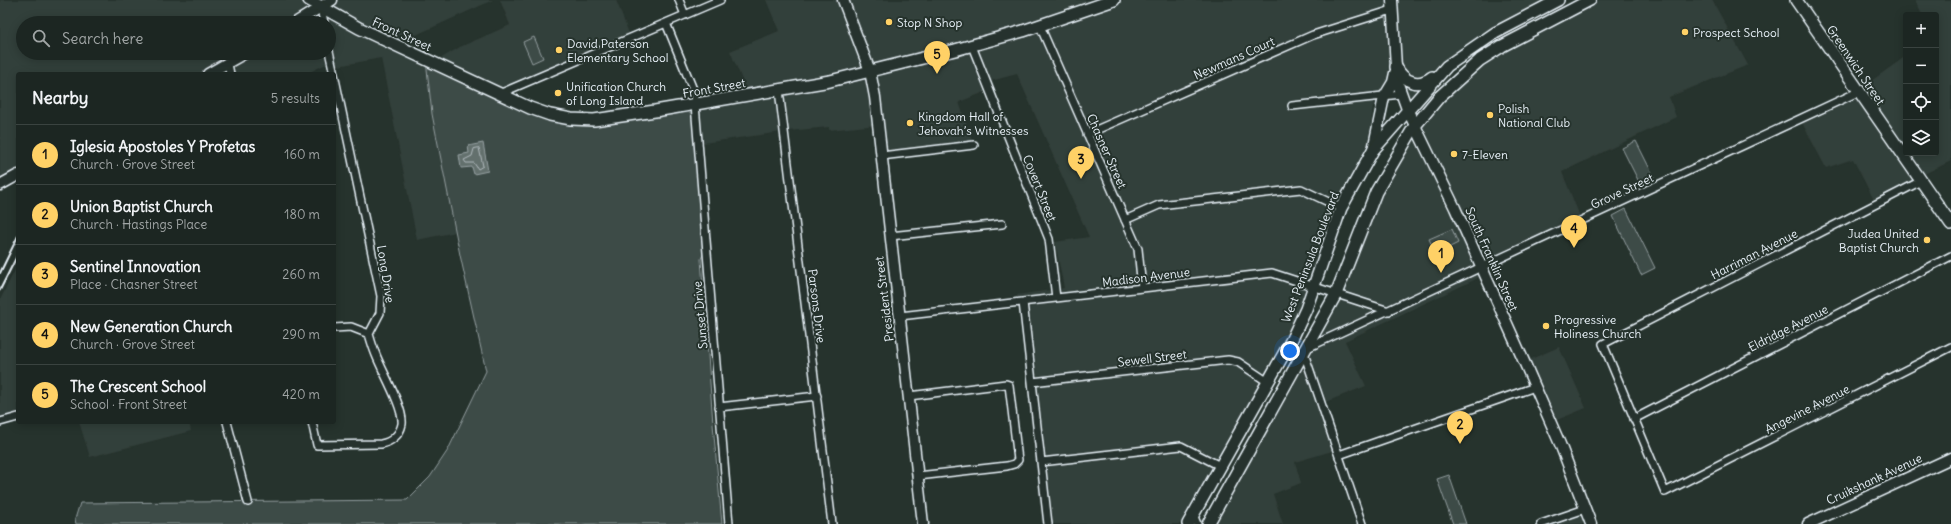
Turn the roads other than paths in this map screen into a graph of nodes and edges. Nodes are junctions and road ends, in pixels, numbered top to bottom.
1 (309, 0) edge
2 (332, 0) edge
3 (678, 0) edge
4 (720, 0) edge
5 (843, 0) edge
6 (1114, 0) edge
7 (1558, 0) edge
8 (1590, 0) edge
9 (1796, 0) edge
10 (1392, 5) edge
11 (321, 8) junction
12 (685, 15) junction
13 (307, 16) edge
14 (323, 16) edge
15 (666, 23) junction
16 (1040, 26) junction
17 (972, 46) junction
18 (234, 60) edge
19 (331, 60) edge
20 (228, 64) junction
21 (1447, 66) junction
22 (1396, 67) junction
23 (870, 71) junction
24 (212, 72) edge
25 (230, 72) edge
26 (334, 72) edge
27 (336, 83) edge
28 (779, 90) junction
29 (1858, 92) junction
30 (499, 94) junction
31 (1401, 94) junction
32 (1384, 97) junction
33 (694, 104) junction
34 (1292, 106) dead end
35 (1407, 109) junction
36 (1414, 127) junction
37 (1087, 134) junction
38 (974, 145) dead end
39 (1373, 150) junction
40 (881, 156) junction
41 (16, 176) edge
42 (1921, 181) junction
43 (0, 185) edge
44 (1341, 208) junction
45 (1125, 220) junction
46 (1002, 224) dead end
47 (1951, 224) edge
48 (890, 236) junction
49 (1951, 256) edge
50 (1482, 268) junction
51 (1314, 286) junction
52 (1142, 288) junction
53 (1336, 294) junction
54 (1056, 298) junction
55 (1023, 302) junction
56 (1389, 311) junction
57 (900, 316) junction
58 (336, 328) edge
59 (369, 334) junction
60 (1951, 347) edge
61 (1306, 350) junction
62 (1032, 382) junction
63 (1268, 382) junction
64 (1535, 387) junction
65 (817, 396) junction
66 (909, 396) junction
67 (719, 407) junction
68 (16, 418) edge
69 (1634, 419) junction
70 (0, 422) edge
71 (228, 424) edge
72 (313, 424) edge
73 (1339, 455) junction
74 (1951, 458) edge
75 (1041, 462) junction
76 (1220, 466) junction
77 (918, 476) junction
78 (248, 502) dead end
79 (1585, 509) junction
80 (1195, 519) edge
81 (729, 524) edge
82 (832, 524) edge
83 (923, 524) edge
84 (1048, 524) edge
85 (1188, 524) edge
86 (1208, 524) edge
87 (1362, 524) edge
88 (1541, 524) edge
89 (1591, 524) edge
90 (1808, 524) edge

1 - 11 main road, Front Street
2 - 11 main road
3 - 12 street
4 - 12 street
5 - 23 main road, President Street
6 - 16 main road, Front Street
7 - 21 main road
8 - 36 main road
9 - 29 main road, Greenwich Street
10 - 22 main road, South Franklin Street
10 - 37 street, Newmans Court
11 - 13 main road
11 - 14 street
11 - 30 main road, Front Street
12 - 15 street
15 - 30 street
15 - 33 street, Sunset Drive
16 - 17 main road, Front Street
16 - 37 street, Chasner Street
17 - 23 main road, Front Street
17 - 54 street, Covert Street
18 - 20 main road
19 - 26 street, Long Drive
20 - 24 main road
20 - 25 street
21 - 22 main road
21 - 35 main road, West Peninsula Boulevard
22 - 31 main road, South Franklin Street
22 - 32 main road
23 - 28 main road, Front Street
23 - 40 main road, President Street
27 - 59 street, Long Drive
28 - 33 main road, Front Street
28 - 65 street, Parsons Drive
29 - 42 main road, Greenwich Street
29 - 50 street, Grove Street
30 - 33 main road, Front Street
31 - 32 street
31 - 35 main road, South Franklin Street
32 - 34 street
32 - 39 main road
33 - 67 street, Sunset Drive
35 - 36 main road, South Franklin Street
35 - 39 main road, West Peninsula Boulevard
36 - 50 main road, South Franklin Street
36 - 53 main road
37 - 45 street, Chasner Street
38 - 40 street
39 - 44 main road, West Peninsula Boulevard
40 - 48 main road, President Street
41 - 43 main road
42 - 47 main road, Greenwich Street
42 - 69 street, Harriman Avenue
44 - 45 street
44 - 51 main road, West Peninsula Boulevard
45 - 52 street, Chasner Street
46 - 48 street
48 - 57 main road, President Street
49 - 69 street, Eldridge Avenue
50 - 56 street, Grove Street
50 - 64 main road, South Franklin Street
51 - 52 street, Madison Avenue
51 - 53 street, Madison Avenue
51 - 63 main road, West Peninsula Boulevard
52 - 54 street, Madison Avenue
53 - 56 street, Madison Avenue
53 - 61 main road
54 - 55 street, Madison Avenue
55 - 57 street, Madison Avenue
55 - 62 street
56 - 61 street, Grove Street
57 - 66 main road, President Street
58 - 59 street
59 - 72 street
60 - 69 street, Angevine Avenue
61 - 73 street
61 - 86 main road
62 - 63 street, Sewell Street
62 - 75 street
63 - 76 main road, West Peninsula Boulevard
64 - 73 street
64 - 79 main road, South Franklin Street
65 - 67 street
65 - 82 street, Parsons Drive
66 - 77 main road, President Street
66 - 77 street
67 - 81 street, Sunset Drive
68 - 70 street
71 - 78 street
73 - 87 street
74 - 90 main road, Cruikshank Avenue
75 - 76 street
75 - 84 street
76 - 80 main road, West Peninsula Boulevard
77 - 83 main road, President Street
79 - 88 street
79 - 89 main road, South Franklin Street
80 - 85 main road, West Peninsula Boulevard

